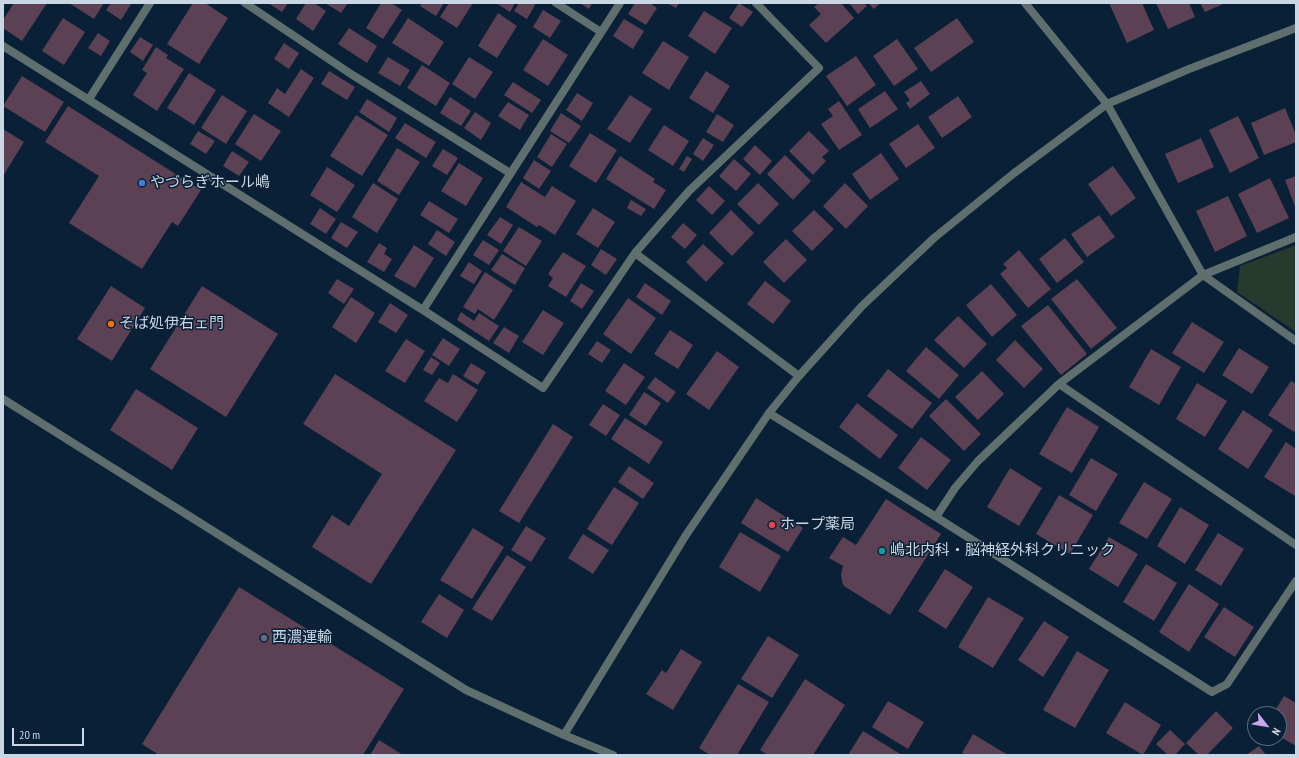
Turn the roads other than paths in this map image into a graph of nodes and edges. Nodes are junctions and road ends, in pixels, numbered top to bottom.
1 (150, 3) edge
2 (245, 3) edge
3 (556, 3) edge
4 (620, 3) edge
5 (756, 3) edge
6 (1025, 3) edge
7 (1296, 28) edge
8 (601, 32) junction
9 (3, 46) edge
10 (89, 99) junction
11 (1107, 104) junction
12 (510, 173) junction
13 (1296, 237) edge
14 (635, 253) junction
15 (1203, 275) junction
16 (423, 310) junction
17 (1296, 341) edge
18 (798, 376) junction
19 (1059, 384) junction
20 (3, 399) edge
21 (769, 413) junction
22 (936, 517) junction
23 (1296, 545) edge
24 (1296, 581) edge
25 (564, 734) junction
26 (613, 755) edge

1 - 10 street
2 - 12 street
3 - 8 street
4 - 8 street
5 - 14 street
6 - 11 street
7 - 11 street
8 - 12 street
9 - 10 street
10 - 16 street
11 - 15 street
11 - 18 street
12 - 16 street
13 - 15 street
14 - 16 street
14 - 18 street
15 - 17 street
15 - 19 street
18 - 21 street
19 - 22 street
19 - 23 street
20 - 25 street
21 - 22 street
21 - 25 street
22 - 24 street
25 - 26 street

